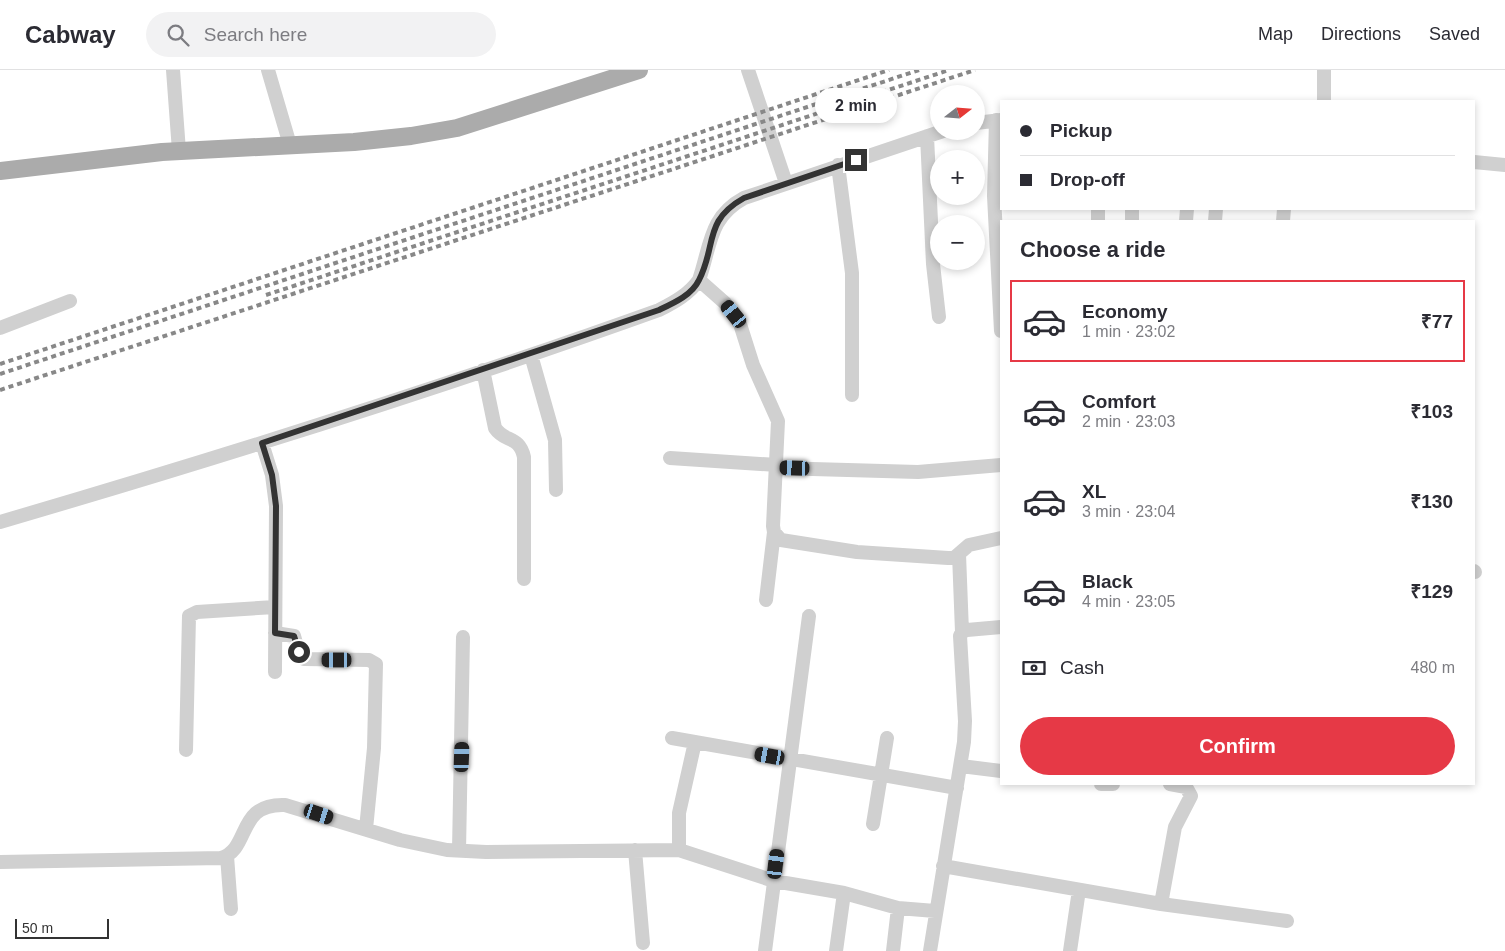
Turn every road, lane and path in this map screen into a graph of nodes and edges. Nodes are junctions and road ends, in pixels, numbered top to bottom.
1 (172, 70) edge
2 (268, 70) edge
3 (639, 70) edge
4 (748, 70) edge
5 (1324, 70) edge
6 (1324, 100) edge
7 (998, 120) edge
8 (985, 122) edge
9 (930, 135) edge
10 (927, 136) junction
11 (290, 145) junction
12 (179, 151) junction
13 (1475, 162) edge
14 (1505, 165) edge
15 (838, 166) junction
16 (0, 171) edge
17 (786, 183) junction
18 (699, 280) junction
19 (70, 301) dead end
20 (1000, 312) edge
21 (939, 317) dead end
22 (0, 328) edge
23 (531, 355) junction
24 (483, 370) junction
25 (852, 395) dead end
26 (262, 443) junction
27 (670, 458) dead end
28 (1000, 465) edge
29 (777, 466) junction
30 (556, 490) dead end
31 (0, 522) edge
32 (774, 532) junction
33 (1000, 538) edge
34 (959, 554) junction
35 (524, 578) dead end
36 (766, 600) dead end
37 (275, 607) junction
38 (809, 616) dead end
39 (1000, 627) edge
40 (962, 632) junction
41 (275, 633) junction
42 (463, 637) dead end
43 (275, 672) dead end
44 (672, 738) dead end
45 (886, 738) dead end
46 (695, 742) junction
47 (186, 750) dead end
48 (789, 760) junction
49 (961, 766) junction
50 (1000, 771) edge
51 (882, 775) junction
52 (1175, 785) edge
53 (957, 788) junction
54 (873, 824) dead end
55 (366, 830) junction
56 (635, 850) junction
57 (679, 850) junction
58 (459, 851) junction
59 (227, 856) junction
60 (0, 862) edge
61 (943, 866) junction
62 (774, 881) junction
63 (1079, 890) junction
64 (844, 893) junction
65 (1161, 904) junction
66 (898, 908) junction
67 (231, 909) dead end
68 (936, 911) junction
69 (1287, 921) dead end
70 (643, 944) dead end
71 (765, 951) edge
72 (836, 951) edge
73 (893, 951) edge
74 (930, 951) edge
75 (1070, 951) edge

1 - 12 street
2 - 11 street
3 - 11 main road
4 - 17 street
5 - 6 street
7 - 8 street
7 - 20 street
9 - 10 street
10 - 15 street
10 - 21 street
11 - 12 main road
12 - 16 main road
13 - 14 street
15 - 17 street
15 - 25 street
17 - 18 street
18 - 23 street
18 - 29 street
19 - 22 street
23 - 24 street
23 - 30 street
24 - 26 street
24 - 35 street
26 - 31 street
26 - 37 street
27 - 29 street
28 - 29 street
29 - 32 street
32 - 34 street
32 - 36 street
33 - 34 street
34 - 40 street
37 - 41 street
37 - 47 street
38 - 48 street
39 - 40 street
40 - 49 street
41 - 43 street
41 - 55 street
42 - 58 street
44 - 46 street
45 - 51 street
46 - 48 street
46 - 57 street
48 - 51 street
48 - 62 street
49 - 50 street
49 - 53 street
51 - 53 street
51 - 54 street
52 - 65 street
53 - 61 street
55 - 58 street
55 - 59 street
56 - 57 street
56 - 58 street
56 - 70 street
57 - 62 street
59 - 60 street
59 - 67 street
61 - 63 street
61 - 68 street
62 - 64 street
62 - 71 street
63 - 65 street
63 - 75 street
64 - 66 street
64 - 72 street
65 - 69 street
66 - 68 street
66 - 73 street
68 - 74 street

